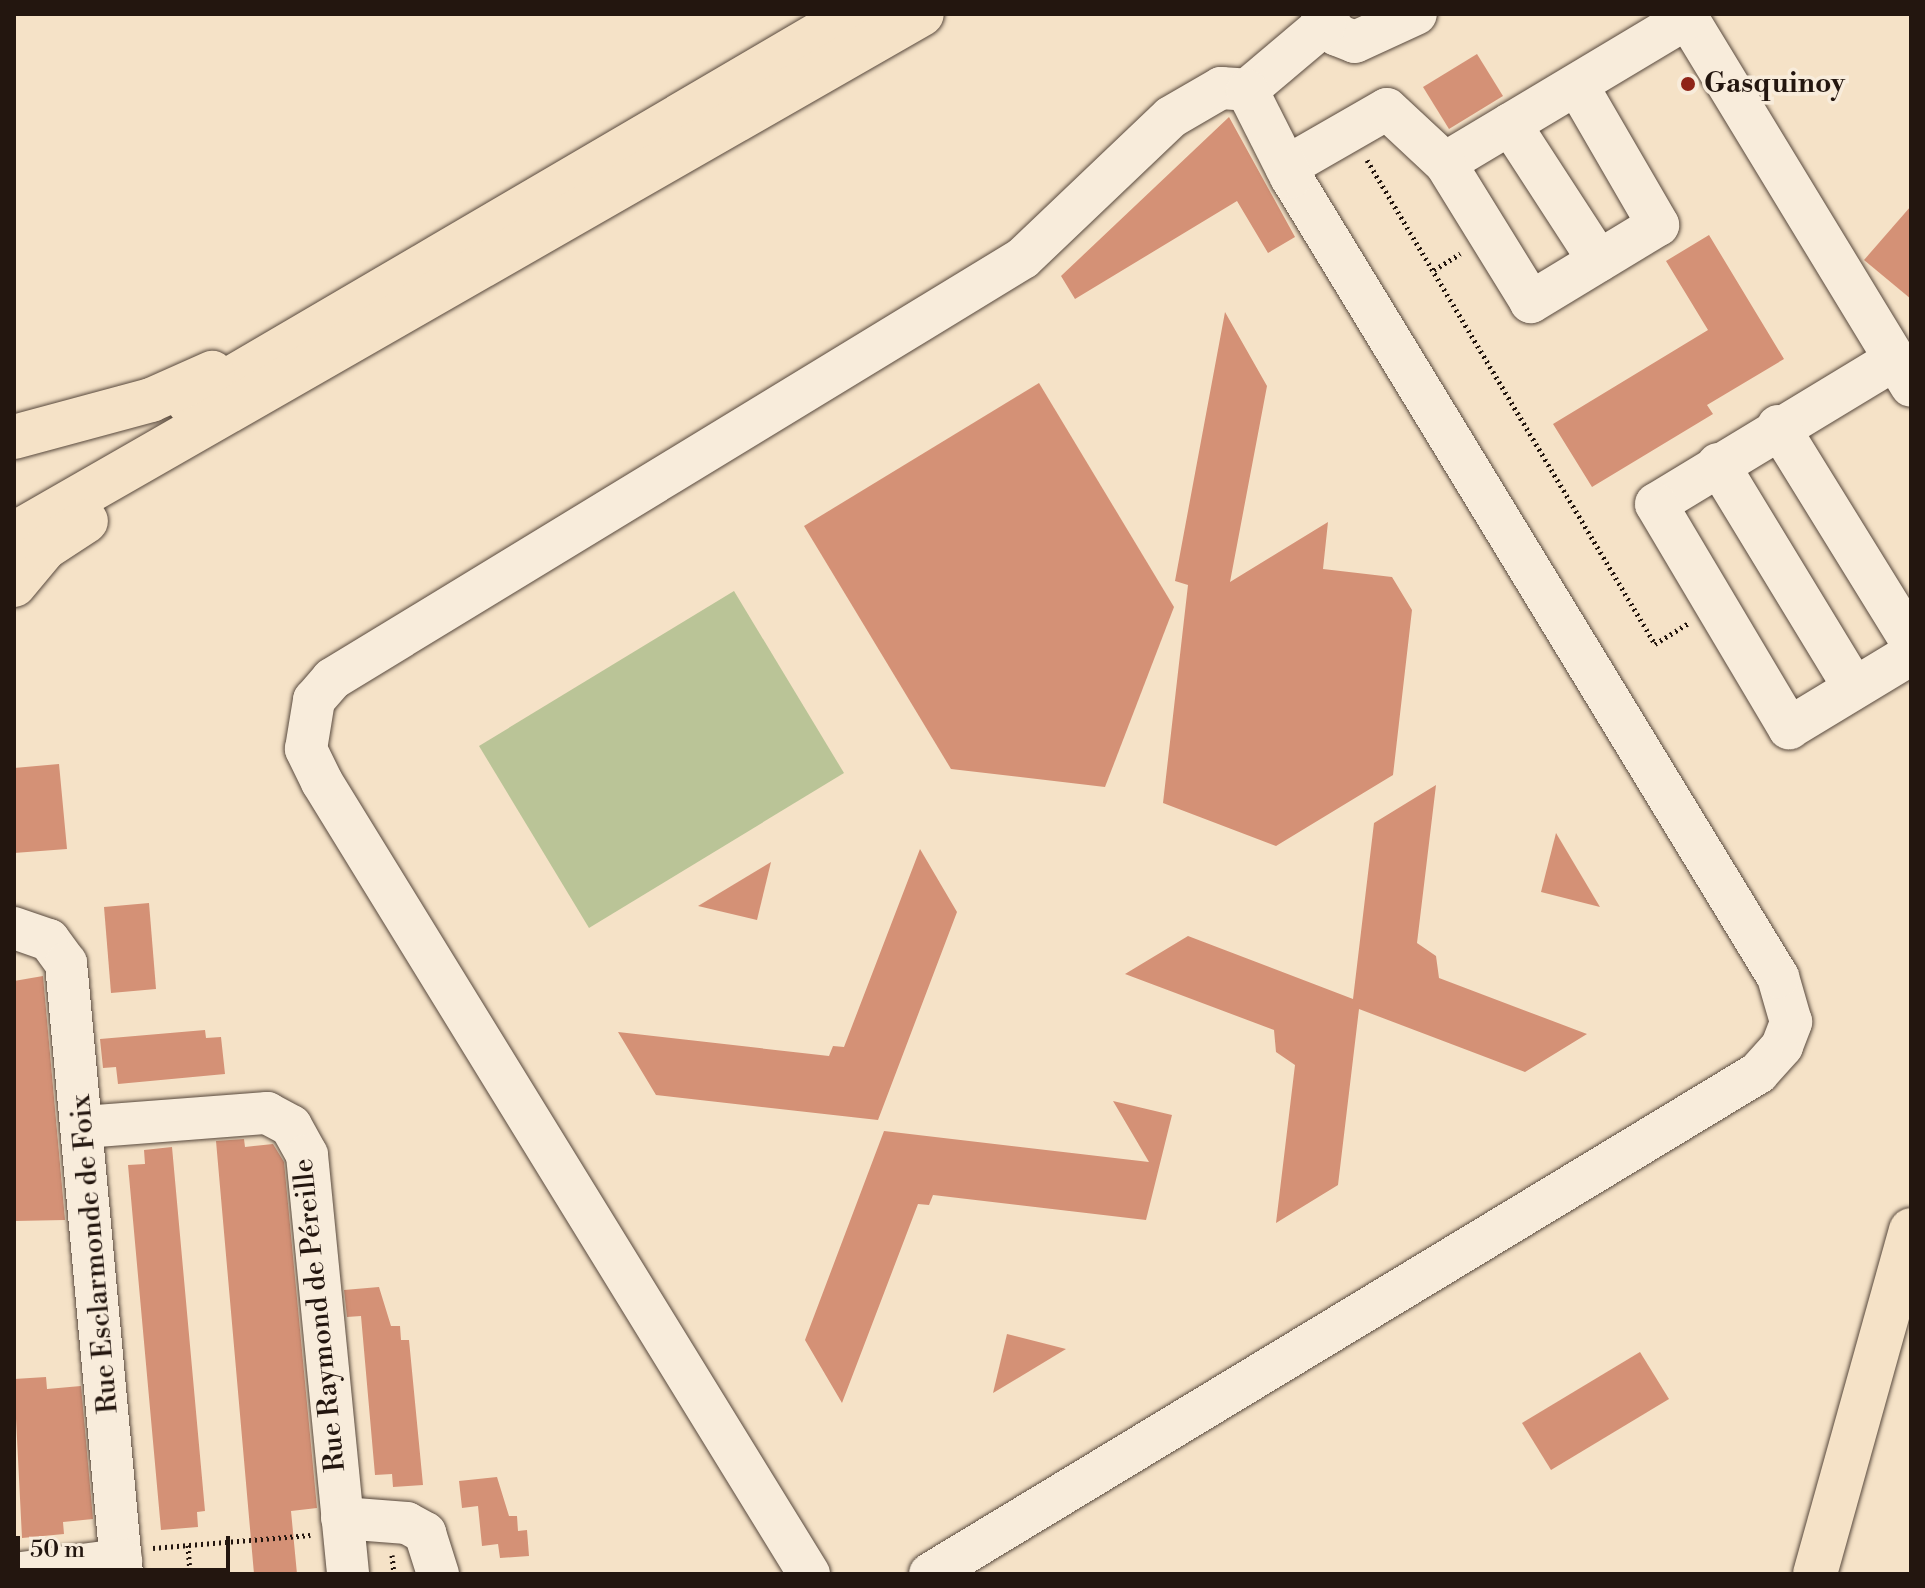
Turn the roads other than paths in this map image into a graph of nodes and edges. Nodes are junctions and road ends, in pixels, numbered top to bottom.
1 (853, 14) edge
2 (922, 14) edge
3 (1416, 14) edge
4 (1686, 16) edge
5 (1324, 19) edge
6 (1577, 85) junction
7 (1247, 90) junction
8 (1510, 124) junction
9 (1445, 163) junction
10 (1286, 167) junction
11 (1599, 261) junction
12 (390, 325) junction
13 (317, 327) junction
14 (1902, 373) edge
15 (1778, 426) junction
16 (14, 437) edge
17 (1718, 464) junction
18 (14, 507) edge
19 (14, 534) edge
20 (14, 585) edge
21 (1911, 641) edge
22 (1911, 654) edge
23 (1854, 688) junction
24 (32, 934) edge
25 (84, 1127) junction
26 (1911, 1230) edge
27 (342, 1525) junction
28 (1819, 1561) edge
29 (122, 1567) edge
30 (14, 1574) edge
31 (348, 1574) edge
32 (438, 1574) edge
33 (809, 1574) edge
34 (930, 1574) edge

1 - 13 main road
2 - 12 main road
3 - 5 street
4 - 6 street
4 - 14 street
5 - 7 street
6 - 8 street
6 - 11 street
7 - 10 street
7 - 33 street
8 - 9 street
8 - 11 street
9 - 10 street
9 - 11 street
10 - 34 street
12 - 19 main road
12 - 20 main road
13 - 16 main road
13 - 18 main road
14 - 15 street
15 - 17 street
15 - 21 street
17 - 23 street
17 - 23 street
22 - 23 street
24 - 25 street, Rue Esclarmonde de Foix
25 - 27 street, Rue Raymond de Péreille
25 - 29 street, Rue Esclarmonde de Foix
26 - 28 main road
27 - 31 street, Rue Raymond de Péreille
27 - 32 street
29 - 30 street

